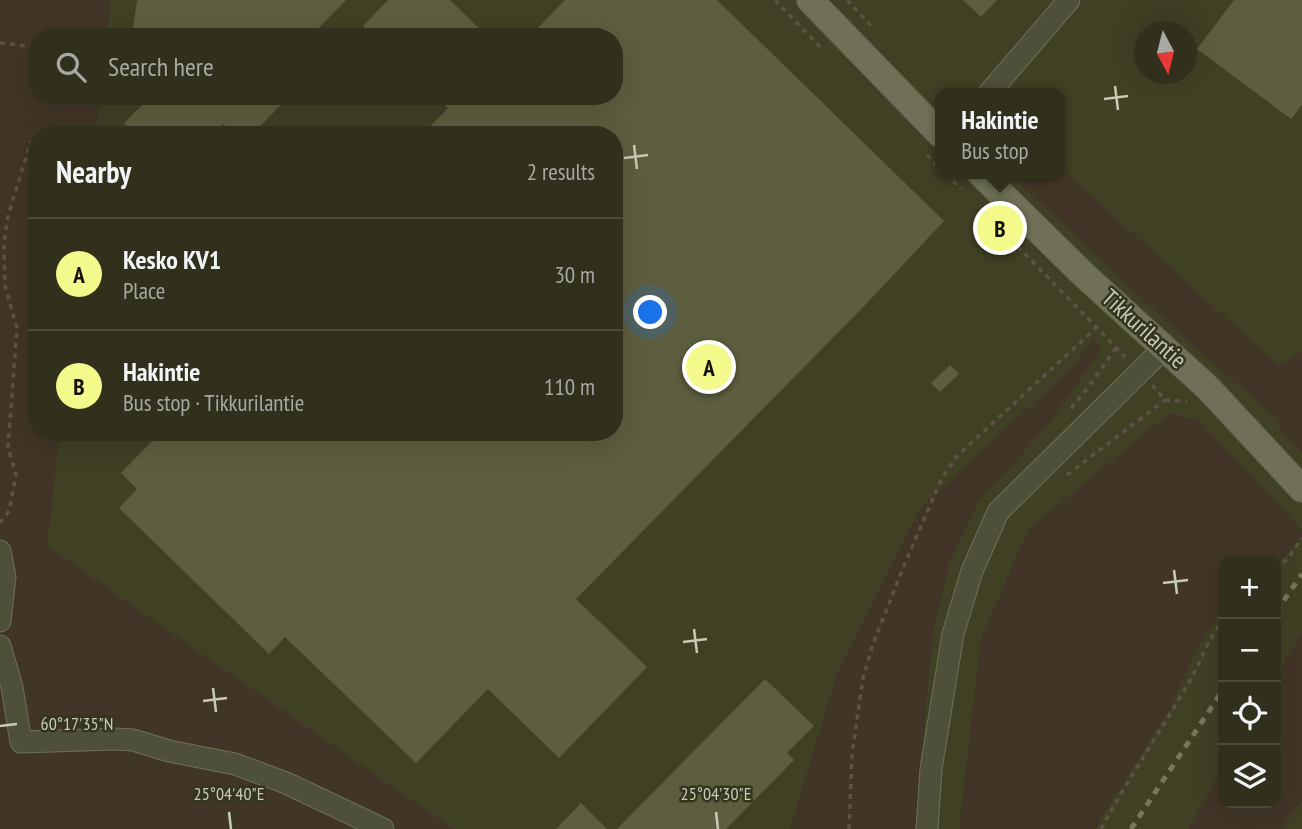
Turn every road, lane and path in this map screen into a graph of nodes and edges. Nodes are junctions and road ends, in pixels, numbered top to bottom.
1 (810, 0) edge
2 (1069, 0) edge
3 (0, 43) edge
4 (28, 46) edge
5 (993, 88) edge
6 (935, 129) edge
7 (28, 151) edge
8 (972, 183) edge
9 (1000, 228) dead end
10 (1096, 328) junction
11 (1164, 348) junction
12 (1139, 371) junction
13 (1166, 400) junction
14 (1194, 403) dead end
15 (1063, 479) dead end
16 (1302, 489) edge
17 (0, 523) edge
18 (1302, 538) edge
19 (0, 551) edge
20 (1281, 565) edge
21 (0, 621) edge
22 (1218, 627) edge
23 (0, 646) edge
24 (11, 743) edge
25 (383, 829) edge
26 (849, 829) edge
27 (927, 829) edge
28 (1101, 829) edge

1 - 6 main road
2 - 5 street
3 - 4 path
7 - 17 path
8 - 11 main road, Tikkurilantie
9 - 10 path
10 - 12 path
10 - 26 path
11 - 12 street
11 - 16 main road, Tikkurilantie
12 - 13 path
12 - 27 street
13 - 14 path
13 - 15 path
18 - 20 path
19 - 21 street
22 - 28 path
23 - 24 street
24 - 25 street

